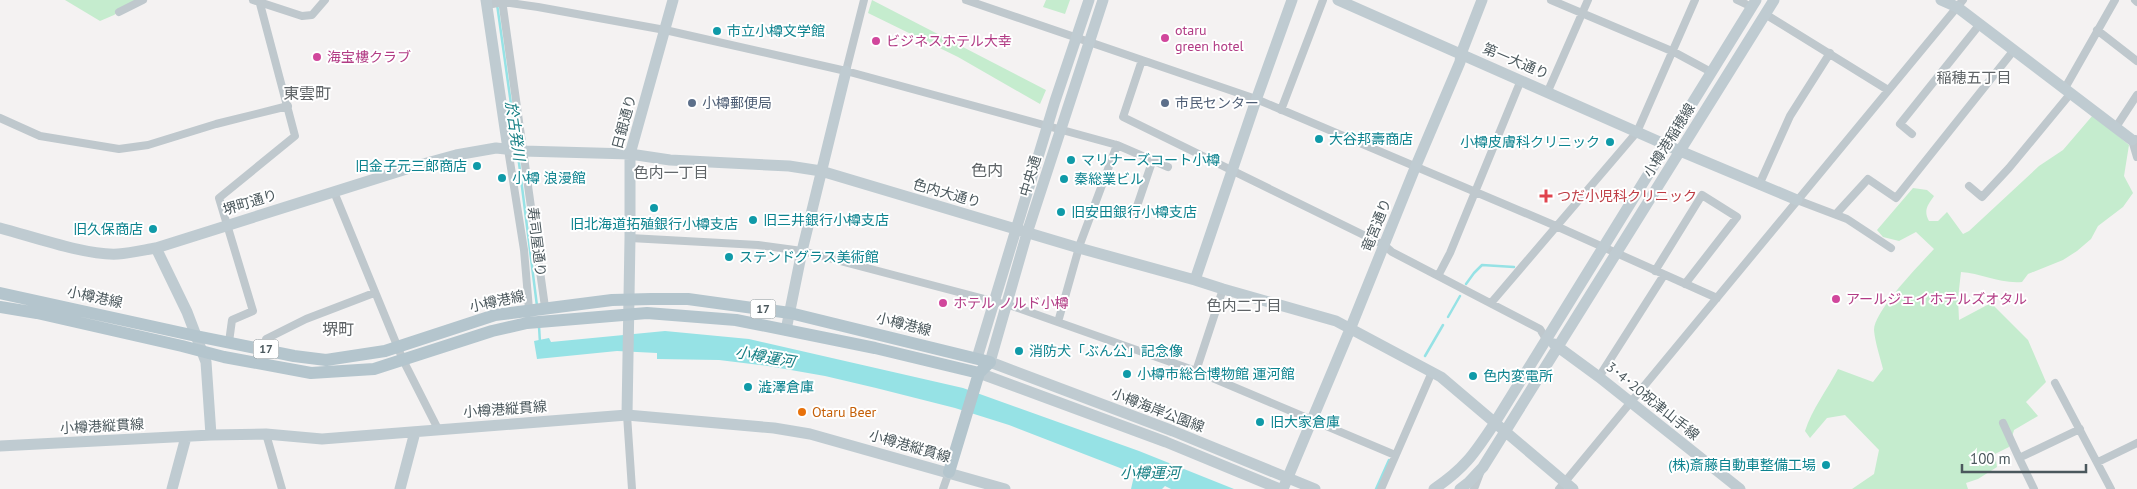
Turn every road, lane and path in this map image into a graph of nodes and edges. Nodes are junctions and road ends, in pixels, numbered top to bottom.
1 (142, 0) edge
2 (325, 0) edge
3 (673, 0) edge
4 (864, 0) edge
5 (966, 0) edge
6 (1089, 0) edge
7 (1103, 0) edge
8 (1292, 0) edge
9 (1323, 0) edge
10 (1338, 0) edge
11 (1482, 0) edge
12 (1551, 0) edge
13 (1588, 0) edge
14 (1696, 0) edge
15 (1737, 0) edge
16 (1774, 0) edge
17 (1941, 0) edge
18 (2115, 0) edge
19 (257, 1) edge
20 (502, 1) edge
21 (487, 3) edge
22 (539, 3) edge
23 (1754, 3) edge
24 (1960, 4) edge
25 (119, 12) dead end
26 (1582, 14) junction
27 (1765, 14) junction
28 (1980, 24) junction
29 (665, 30) junction
30 (2097, 30) junction
31 (1076, 37) junction
32 (1089, 41) junction
33 (2014, 50) junction
34 (1674, 52) junction
35 (1830, 53) junction
36 (1461, 54) junction
37 (1142, 60) junction
38 (2137, 61) edge
39 (846, 71) junction
40 (1711, 72) junction
41 (1521, 80) junction
42 (1888, 90) junction
43 (2068, 90) junction
44 (1548, 91) junction
45 (2137, 95) edge
46 (1256, 99) junction
47 (288, 106) junction
48 (1281, 110) junction
49 (0, 118) edge
50 (1047, 125) junction
51 (2116, 127) junction
52 (1060, 130) junction
53 (1637, 132) junction
54 (1912, 134) dead end
55 (2135, 139) edge
56 (1117, 145) junction
57 (1667, 145) junction
58 (515, 150) junction
59 (1680, 151) junction
60 (630, 154) junction
61 (2137, 157) edge
62 (1152, 162) junction
63 (1168, 167) dead end
64 (1415, 168) junction
65 (1233, 170) junction
66 (821, 171) junction
67 (1759, 185) junction
68 (1969, 186) dead end
69 (334, 192) junction
70 (1473, 192) junction
71 (1797, 200) junction
72 (1836, 214) junction
73 (1134, 215) dead end
74 (226, 225) junction
75 (1556, 226) junction
76 (0, 228) edge
77 (1016, 229) junction
78 (1028, 233) junction
79 (630, 238) junction
80 (1384, 245) junction
81 (1602, 247) junction
82 (156, 248) junction
83 (1079, 248) junction
84 (1891, 248) dead end
85 (802, 251) junction
86 (1616, 254) junction
87 (1655, 271) junction
88 (1664, 275) junction
89 (1438, 276) junction
90 (1196, 280) junction
91 (1685, 284) junction
92 (1223, 289) junction
93 (374, 292) junction
94 (0, 293) edge
95 (1717, 298) junction
96 (628, 300) junction
97 (994, 302) junction
98 (1491, 303) junction
99 (1005, 305) junction
100 (0, 307) edge
101 (545, 307) junction
102 (529, 309) junction
103 (790, 312) junction
104 (628, 314) junction
105 (1058, 322) junction
106 (1351, 327) junction
107 (786, 330) junction
108 (196, 336) junction
109 (1546, 339) junction
110 (229, 342) junction
111 (398, 347) junction
112 (1559, 347) junction
113 (264, 349) junction
114 (203, 351) junction
115 (976, 358) junction
116 (403, 360) junction
117 (990, 362) junction
118 (1196, 371) junction
119 (1432, 372) junction
120 (979, 373) junction
121 (1599, 377) junction
122 (2056, 383) dead end
123 (1631, 403) junction
124 (627, 415) junction
125 (1313, 420) junction
126 (2003, 423) dead end
127 (1494, 424) junction
128 (438, 429) junction
129 (2080, 429) junction
130 (415, 432) junction
131 (1504, 432) junction
132 (266, 434) junction
133 (211, 435) junction
134 (186, 437) junction
135 (2137, 443) edge
136 (0, 446) edge
137 (1395, 455) junction
138 (2020, 458) junction
139 (2098, 462) junction
140 (1483, 466) junction
141 (948, 472) junction
142 (1288, 478) junction
143 (1566, 487) edge
144 (172, 489) edge
145 (282, 489) edge
146 (400, 489) edge
147 (632, 489) edge
148 (943, 489) edge
149 (1005, 489) edge
150 (1282, 489) edge
151 (1315, 489) edge
152 (1381, 489) edge
153 (1434, 489) edge
154 (1460, 489) edge
155 (1474, 489) edge
156 (1740, 489) edge
157 (2034, 489) edge
158 (2111, 489) edge

1 - 25 street
2 - 19 street
3 - 29 street, 日銀通り
4 - 39 street
5 - 31 street
6 - 31 street, 中央通
7 - 32 street, 中央通
8 - 46 street
9 - 48 street
10 - 36 street, 第一大通り
11 - 36 street, 竜宮通り
12 - 26 street
13 - 26 street
14 - 34 street
15 - 23 street
16 - 27 street, 小樽港稲穂線
17 - 24 street
18 - 30 street
19 - 47 street
20 - 21 street
20 - 22 street
20 - 58 street, 寿司屋通り
21 - 58 street, 寿司屋通り
22 - 29 street
23 - 40 street, 小樽港稲穂線
24 - 28 street
24 - 42 street
26 - 34 street
26 - 44 street
27 - 35 street
27 - 59 street, 小樽港稲穂線
28 - 33 street
28 - 54 street
29 - 39 street
29 - 60 street, 日銀通り
30 - 38 street
30 - 43 street
31 - 32 street
31 - 50 street, 中央通
32 - 37 street
32 - 52 street, 中央通
33 - 43 street
33 - 72 street
34 - 40 street
34 - 53 street
35 - 42 street
35 - 67 street
36 - 41 street, 第一大通り
36 - 64 street, 竜宮通り
37 - 46 street
37 - 65 street
39 - 50 street
39 - 66 street
40 - 57 street, 小樽港稲穂線
41 - 44 street, 第一大通り
41 - 70 street
42 - 71 street
43 - 51 street
43 - 68 street
44 - 53 street, 第一大通り
45 - 51 street
46 - 48 street
46 - 65 street
47 - 49 street
47 - 74 street
48 - 64 street
50 - 52 street
50 - 77 street, 中央通
51 - 55 street
52 - 56 street
52 - 78 street, 中央通
53 - 57 street, 第一大通り
53 - 75 street
55 - 61 street
56 - 62 street
56 - 83 street
57 - 59 street, 第一大通り
57 - 81 street, 小樽港稲穂線
58 - 60 street, 色内大通り
58 - 69 street, 堺町通り
58 - 101 street, 寿司屋通り
58 - 102 street, 寿司屋通り
59 - 67 street, 第一大通り
59 - 86 street, 小樽港稲穂線
60 - 66 street, 色内大通り
60 - 79 street, 日銀通り
62 - 63 street
62 - 73 street
64 - 70 street
64 - 80 street, 竜宮通り
65 - 80 street
65 - 90 street
66 - 77 street, 色内大通り
66 - 85 street
67 - 71 street, 第一大通り
69 - 74 street, 堺町通り
69 - 93 street
70 - 75 street
70 - 89 street
71 - 72 street
71 - 95 street
72 - 84 street
74 - 82 street, 堺町通り
74 - 110 street
75 - 81 street
75 - 98 street
76 - 82 street, 堺町通り
77 - 78 street, 色内大通り
77 - 97 street, 中央通
78 - 83 street, 色内大通り
78 - 99 street, 中央通
79 - 85 street
79 - 96 street, 日銀通り
80 - 89 street
80 - 106 street, 竜宮通り
81 - 86 street
81 - 109 street, 小樽港稲穂線
82 - 108 street
83 - 90 street, 色内大通り
83 - 105 street
85 - 97 street
85 - 103 street
86 - 87 street
86 - 112 street, 小樽港稲穂線
87 - 88 street
87 - 91 street
88 - 91 street
88 - 121 street
89 - 98 street
90 - 92 street, 色内大通り
91 - 95 street
92 - 106 street, 色内大通り
92 - 118 street
93 - 111 street
93 - 113 street
94 - 108 main road, 小樽港線 / 17
95 - 123 street
96 - 101 main road, 小樽港線 / 17
96 - 103 main road, 小樽港線 / 17
96 - 104 street, 日銀通り
97 - 99 street
97 - 115 street, 中央通
98 - 109 street
99 - 105 street
99 - 117 street, 中央通
100 - 114 main road, 小樽港線 / 17
101 - 102 main road, 小樽港線 / 17
102 - 111 main road, 小樽港線 / 17
103 - 107 street
103 - 115 main road, 小樽港線 / 17
104 - 107 main road, 小樽港線 / 17
104 - 116 main road, 小樽港線 / 17
104 - 124 street, 日銀通り
105 - 118 street
106 - 119 street, 色内大通り
106 - 125 street, 竜宮通り
107 - 120 main road, 小樽港線 / 17
108 - 110 main road, 小樽港線 / 17
108 - 114 street
109 - 112 street, 3･4･20祝津山手線
109 - 127 street
110 - 113 main road, 小樽港線 / 17
111 - 113 main road, 小樽港線 / 17
111 - 116 street
112 - 121 street, 3･4･20祝津山手線
112 - 131 street
114 - 116 main road, 小樽港線 / 17
114 - 133 street
115 - 117 main road, 小樽港線 / 17
115 - 120 main road
116 - 128 street
117 - 120 main road
117 - 142 street, 小樽海岸公園線
118 - 125 street
119 - 127 street, 色内大通り
119 - 137 street
120 - 141 main road
120 - 150 street, 小樽海岸公園線
121 - 123 street, 3･4･20祝津山手線
122 - 129 street
123 - 143 street
123 - 156 street, 3･4･20祝津山手線
124 - 128 street, 小樽港縦貫線
124 - 141 street, 小樽港縦貫線
124 - 147 street
125 - 137 street
125 - 142 street, 竜宮通り
126 - 138 street
127 - 131 street, 色内大通り
127 - 153 street
128 - 130 street, 小樽港縦貫線
129 - 138 street
129 - 139 street
130 - 132 street, 小樽港縦貫線
130 - 146 street
131 - 140 street
131 - 143 street, 色内大通り
132 - 133 street, 小樽港縦貫線
132 - 145 street
133 - 134 street, 小樽港縦貫線
134 - 136 street, 小樽港縦貫線
134 - 144 street
135 - 139 street
137 - 152 street
138 - 157 street
139 - 158 street
140 - 154 street
140 - 155 street
141 - 148 street
141 - 149 street, 小樽港縦貫線
142 - 150 street, 竜宮通り
142 - 151 street, 小樽海岸公園線

